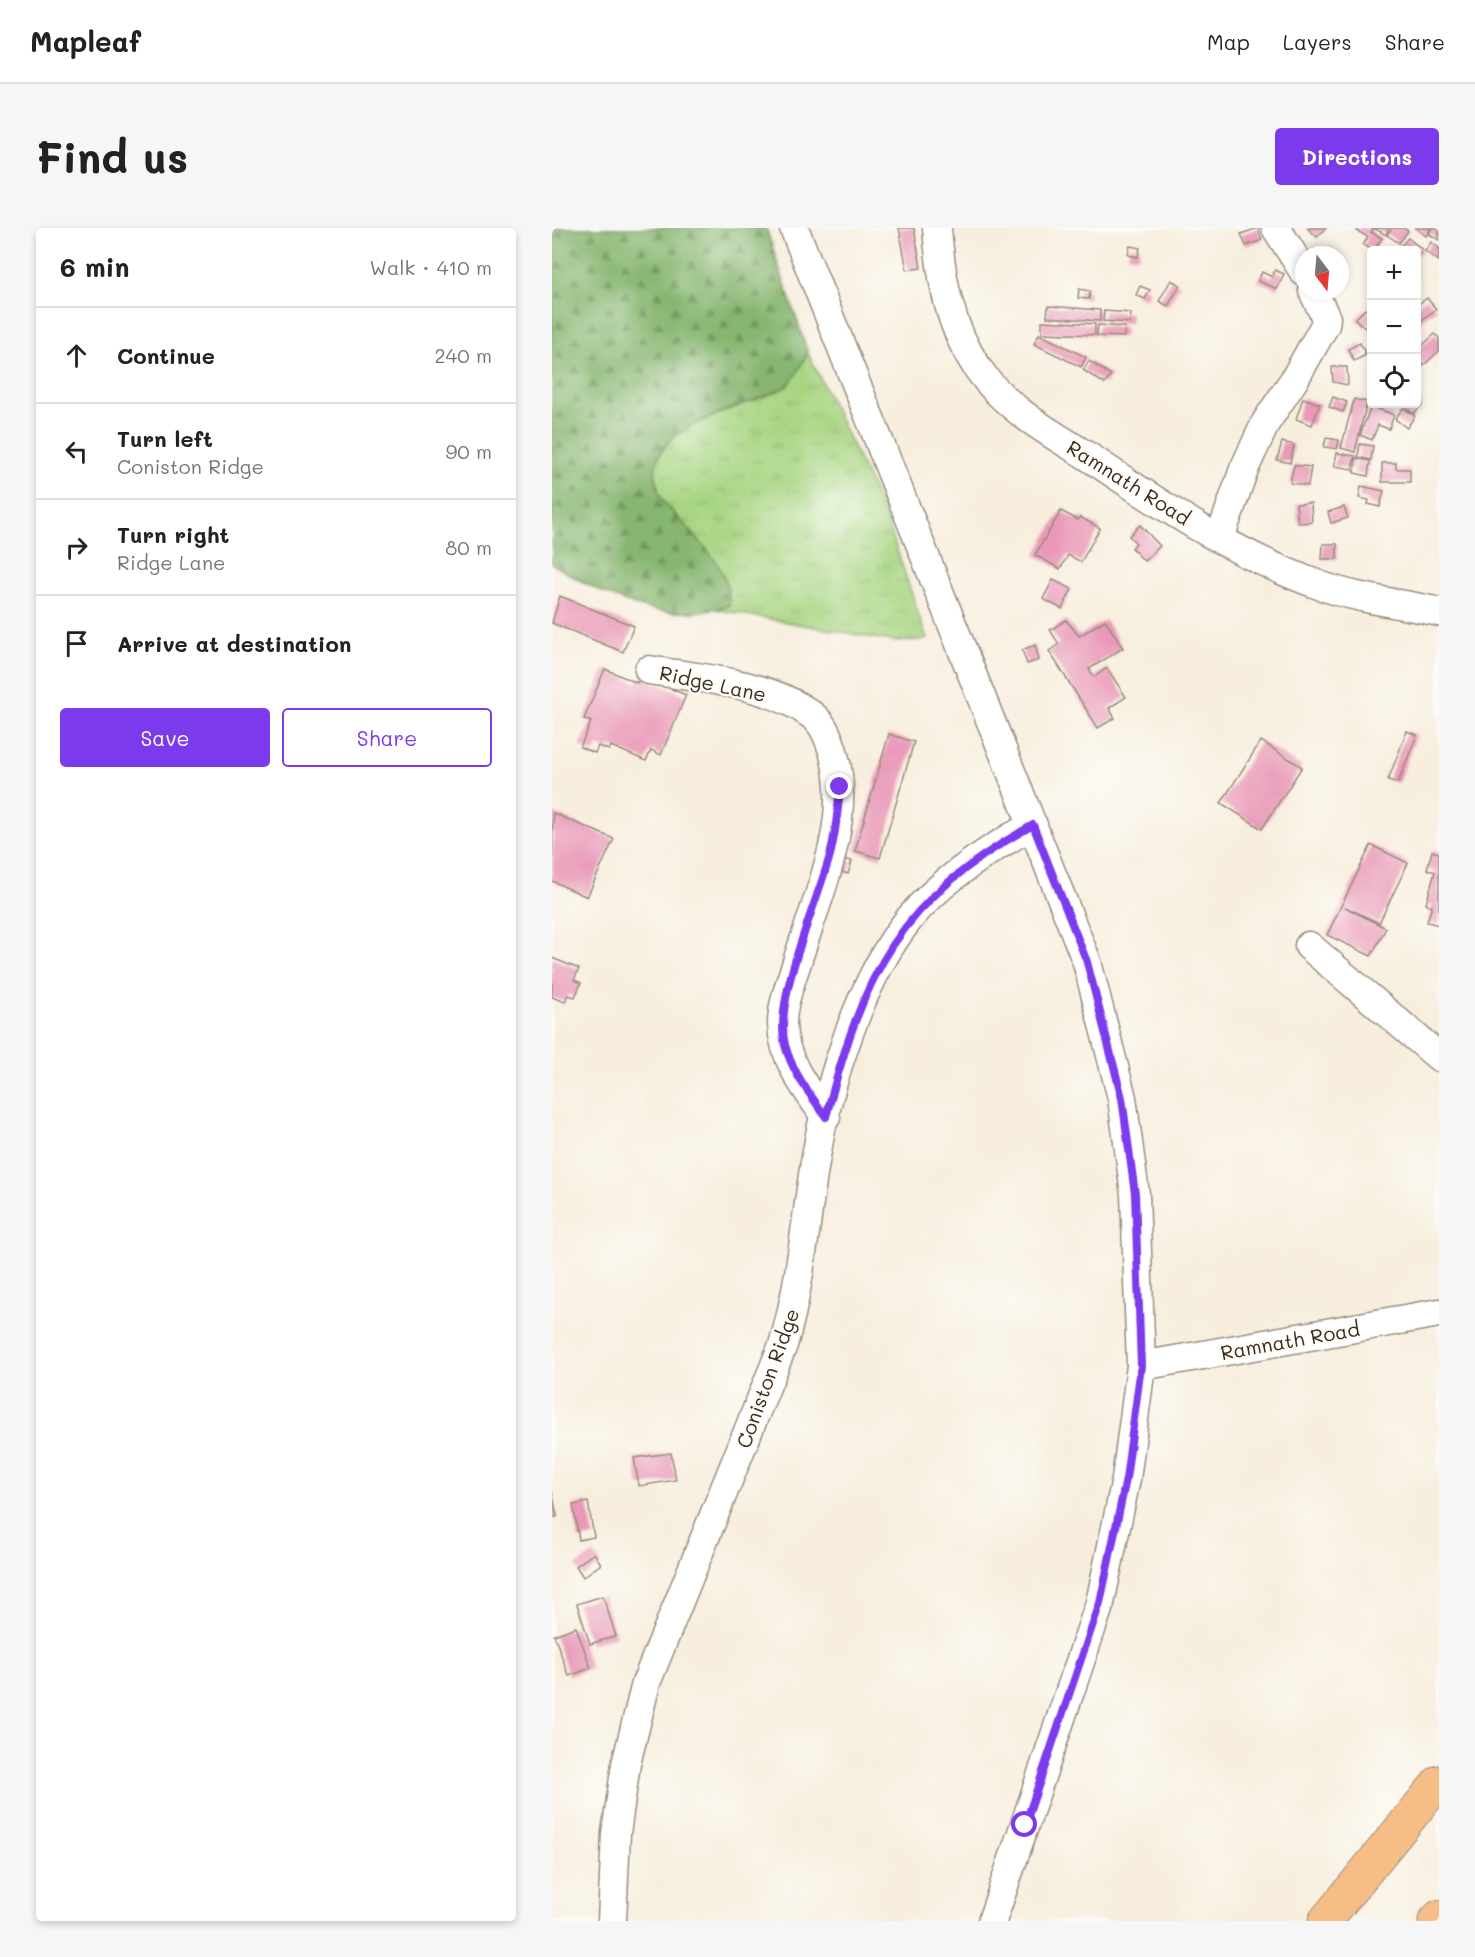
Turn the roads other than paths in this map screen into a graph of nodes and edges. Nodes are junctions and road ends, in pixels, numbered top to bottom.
1 (794, 228) edge
2 (937, 228) edge
3 (1276, 228) edge
4 (1295, 258) edge
5 (1317, 300) edge
6 (1220, 538) junction
7 (1439, 612) edge
8 (649, 670) dead end
9 (1033, 825) junction
10 (1309, 946) dead end
11 (1439, 1057) edge
12 (826, 1117) junction
13 (1439, 1313) edge
14 (1141, 1366) junction
15 (1439, 1782) edge
16 (1439, 1917) edge
17 (612, 1921) edge
18 (992, 1921) edge
19 (1325, 1921) edge
20 (1435, 1921) edge

1 - 9 street
2 - 6 street, Ramnath Road
3 - 4 street
5 - 6 street
6 - 7 street, Ramnath Road
8 - 12 street, Ridge Lane
9 - 12 street, Coniston Ridge
9 - 14 street
10 - 11 street
12 - 17 street, Coniston Ridge
13 - 14 street, Ramnath Road
14 - 18 street
15 - 19 main road
16 - 20 main road

